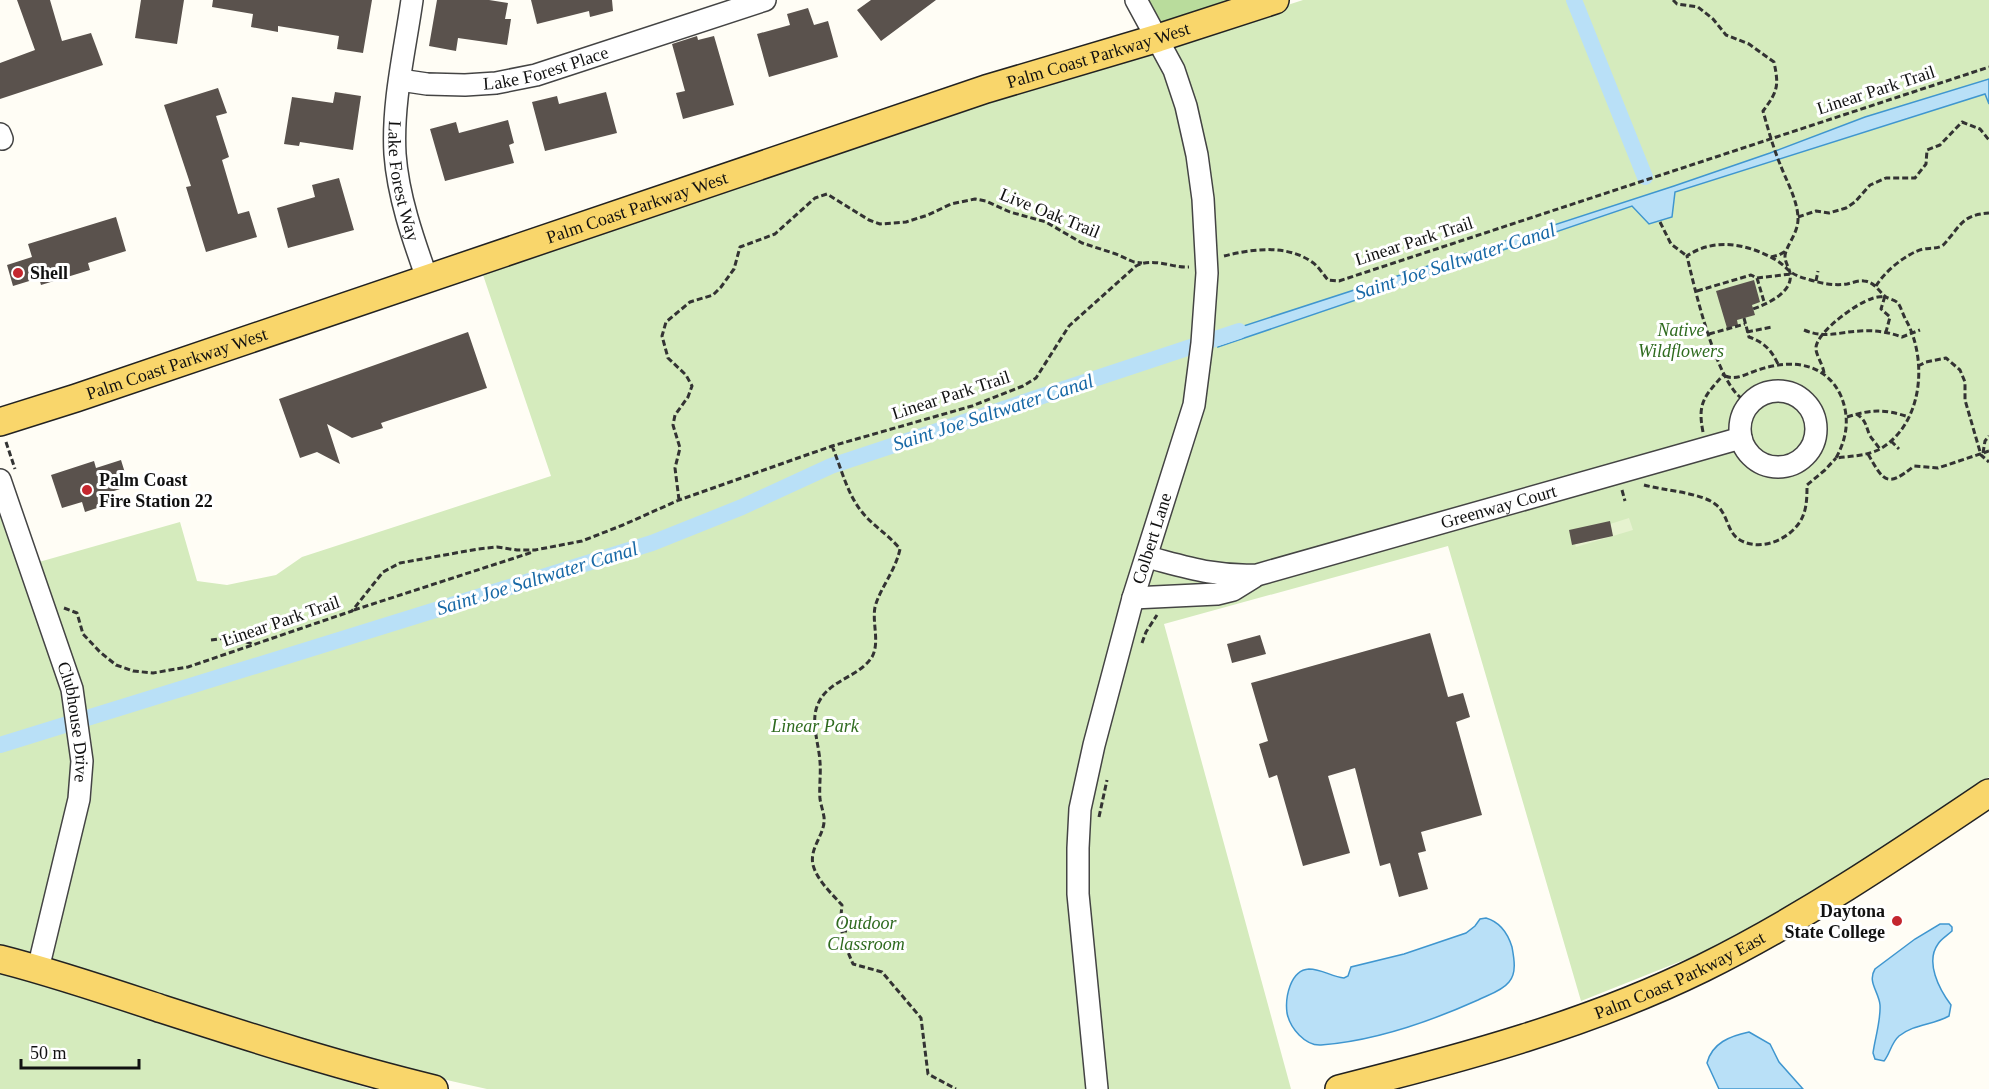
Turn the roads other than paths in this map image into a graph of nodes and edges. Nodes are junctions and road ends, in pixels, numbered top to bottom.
1 (412, 0) edge
2 (765, 0) edge
3 (1136, 0) edge
4 (1275, 0) edge
5 (1158, 38) junction
6 (400, 80) junction
7 (427, 278) junction
8 (0, 422) edge
9 (1741, 438) junction
10 (0, 480) edge
11 (1147, 557) junction
12 (1257, 574) junction
13 (1134, 598) junction
14 (1989, 793) edge
15 (0, 959) edge
16 (38, 969) junction
17 (434, 1089) edge
18 (1097, 1089) edge
19 (1339, 1089) edge

1 - 6 street
2 - 6 street, Lake Forest Place
3 - 5 street, Colbert Lane
4 - 5 main road, Palm Coast Parkway West
5 - 7 main road, Palm Coast Parkway West
5 - 11 street, Colbert Lane
6 - 7 street, Lake Forest Way
7 - 8 main road, Palm Coast Parkway West
9 - 9 street
9 - 12 street, Greenway Court
10 - 16 street, Clubhouse Drive
11 - 12 street
11 - 13 street, Colbert Lane
12 - 13 street
13 - 18 street, Colbert Lane
14 - 19 main road, Palm Coast Parkway East
15 - 16 main road
16 - 17 main road

